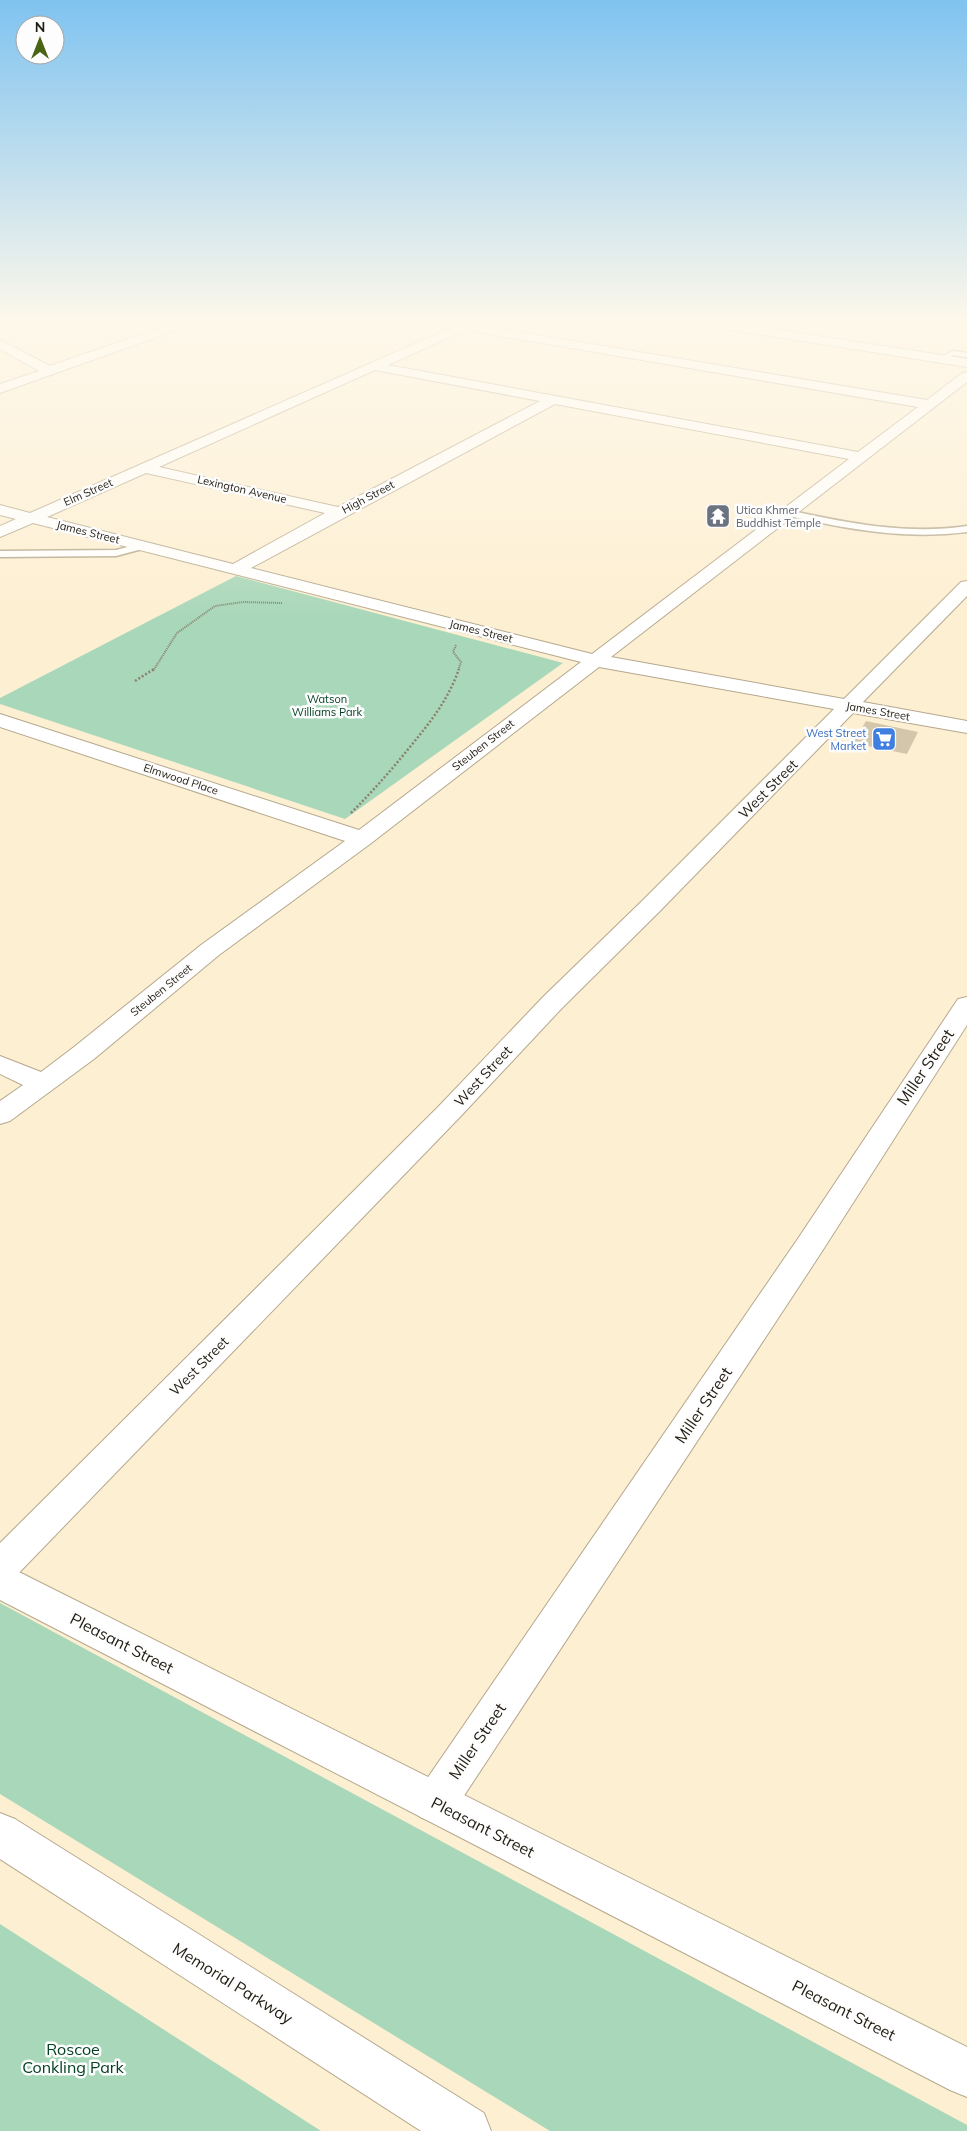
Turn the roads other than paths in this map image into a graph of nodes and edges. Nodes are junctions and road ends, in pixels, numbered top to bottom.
1 (253, 419) edge
2 (517, 419) edge
3 (659, 419) edge
4 (911, 419) edge
5 (862, 457) junction
6 (144, 468) junction
7 (0, 510) edge
8 (340, 512) junction
9 (788, 513) junction
10 (30, 518) junction
11 (967, 529) edge
12 (0, 532) edge
13 (143, 546) junction
14 (0, 554) edge
15 (236, 569) junction
16 (967, 586) edge
17 (595, 660) junction
18 (850, 707) junction
19 (0, 720) edge
20 (967, 727) edge
21 (362, 839) junction
22 (967, 1005) edge
23 (0, 1064) edge
24 (43, 1083) junction
25 (0, 1115) edge
26 (0, 1568) edge
27 (0, 1581) edge
28 (435, 1803) junction
29 (0, 1834) edge
30 (967, 2073) edge
31 (466, 2131) edge

1 - 6 street, Elm Street
2 - 8 street, High Street
3 - 5 street
4 - 5 street, Steuben Street
5 - 9 street, Steuben Street
6 - 8 street, Lexington Avenue
6 - 10 street, Elm Street
7 - 10 street, James Street
8 - 15 street, High Street
9 - 11 lane
9 - 17 street, Steuben Street
10 - 12 street, Elm Street
10 - 13 street, James Street
13 - 14 lane
13 - 15 street, James Street
15 - 17 street, James Street
16 - 18 street, West Street
17 - 18 street, James Street
17 - 21 street, Steuben Street
18 - 20 street, James Street
18 - 26 street, West Street
19 - 21 street, Elmwood Place
21 - 24 street, Steuben Street
22 - 28 street, Miller Street
23 - 24 street
24 - 25 street, Steuben Street
27 - 28 street, Pleasant Street
28 - 30 street, Pleasant Street
29 - 31 street, Memorial Parkway

